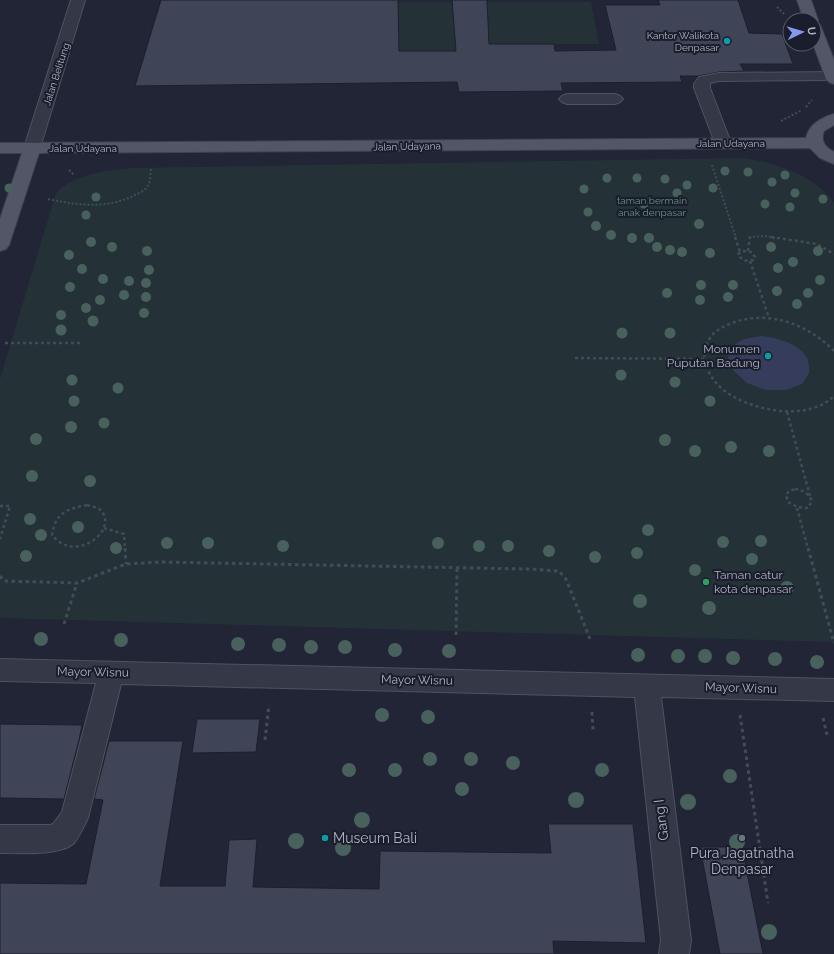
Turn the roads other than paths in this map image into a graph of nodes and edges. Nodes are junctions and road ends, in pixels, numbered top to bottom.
1 (78, 0) edge
2 (804, 0) edge
3 (808, 12) edge
4 (822, 48) edge
5 (833, 77) edge
6 (567, 99) dead end
7 (615, 99) dead end
8 (834, 119) edge
9 (723, 142) junction
10 (815, 143) junction
11 (0, 148) edge
12 (32, 148) junction
13 (834, 159) edge
14 (0, 245) edge
15 (0, 670) edge
16 (111, 672) junction
17 (647, 685) junction
18 (834, 690) edge
19 (0, 838) edge
20 (674, 954) edge

1 - 12 street, Jalan Belitung
2 - 3 main road
4 - 5 main road
5 - 9 street
6 - 7 street
8 - 10 main road
9 - 10 main road, Jalan Udayana
9 - 12 main road, Jalan Udayana
10 - 13 main road
11 - 12 main road, Jalan Udayana
12 - 14 main road
15 - 16 street, Mayor Wisnu
16 - 17 street, Mayor Wisnu
16 - 19 street
17 - 18 street, Mayor Wisnu
17 - 20 street, Gang I

